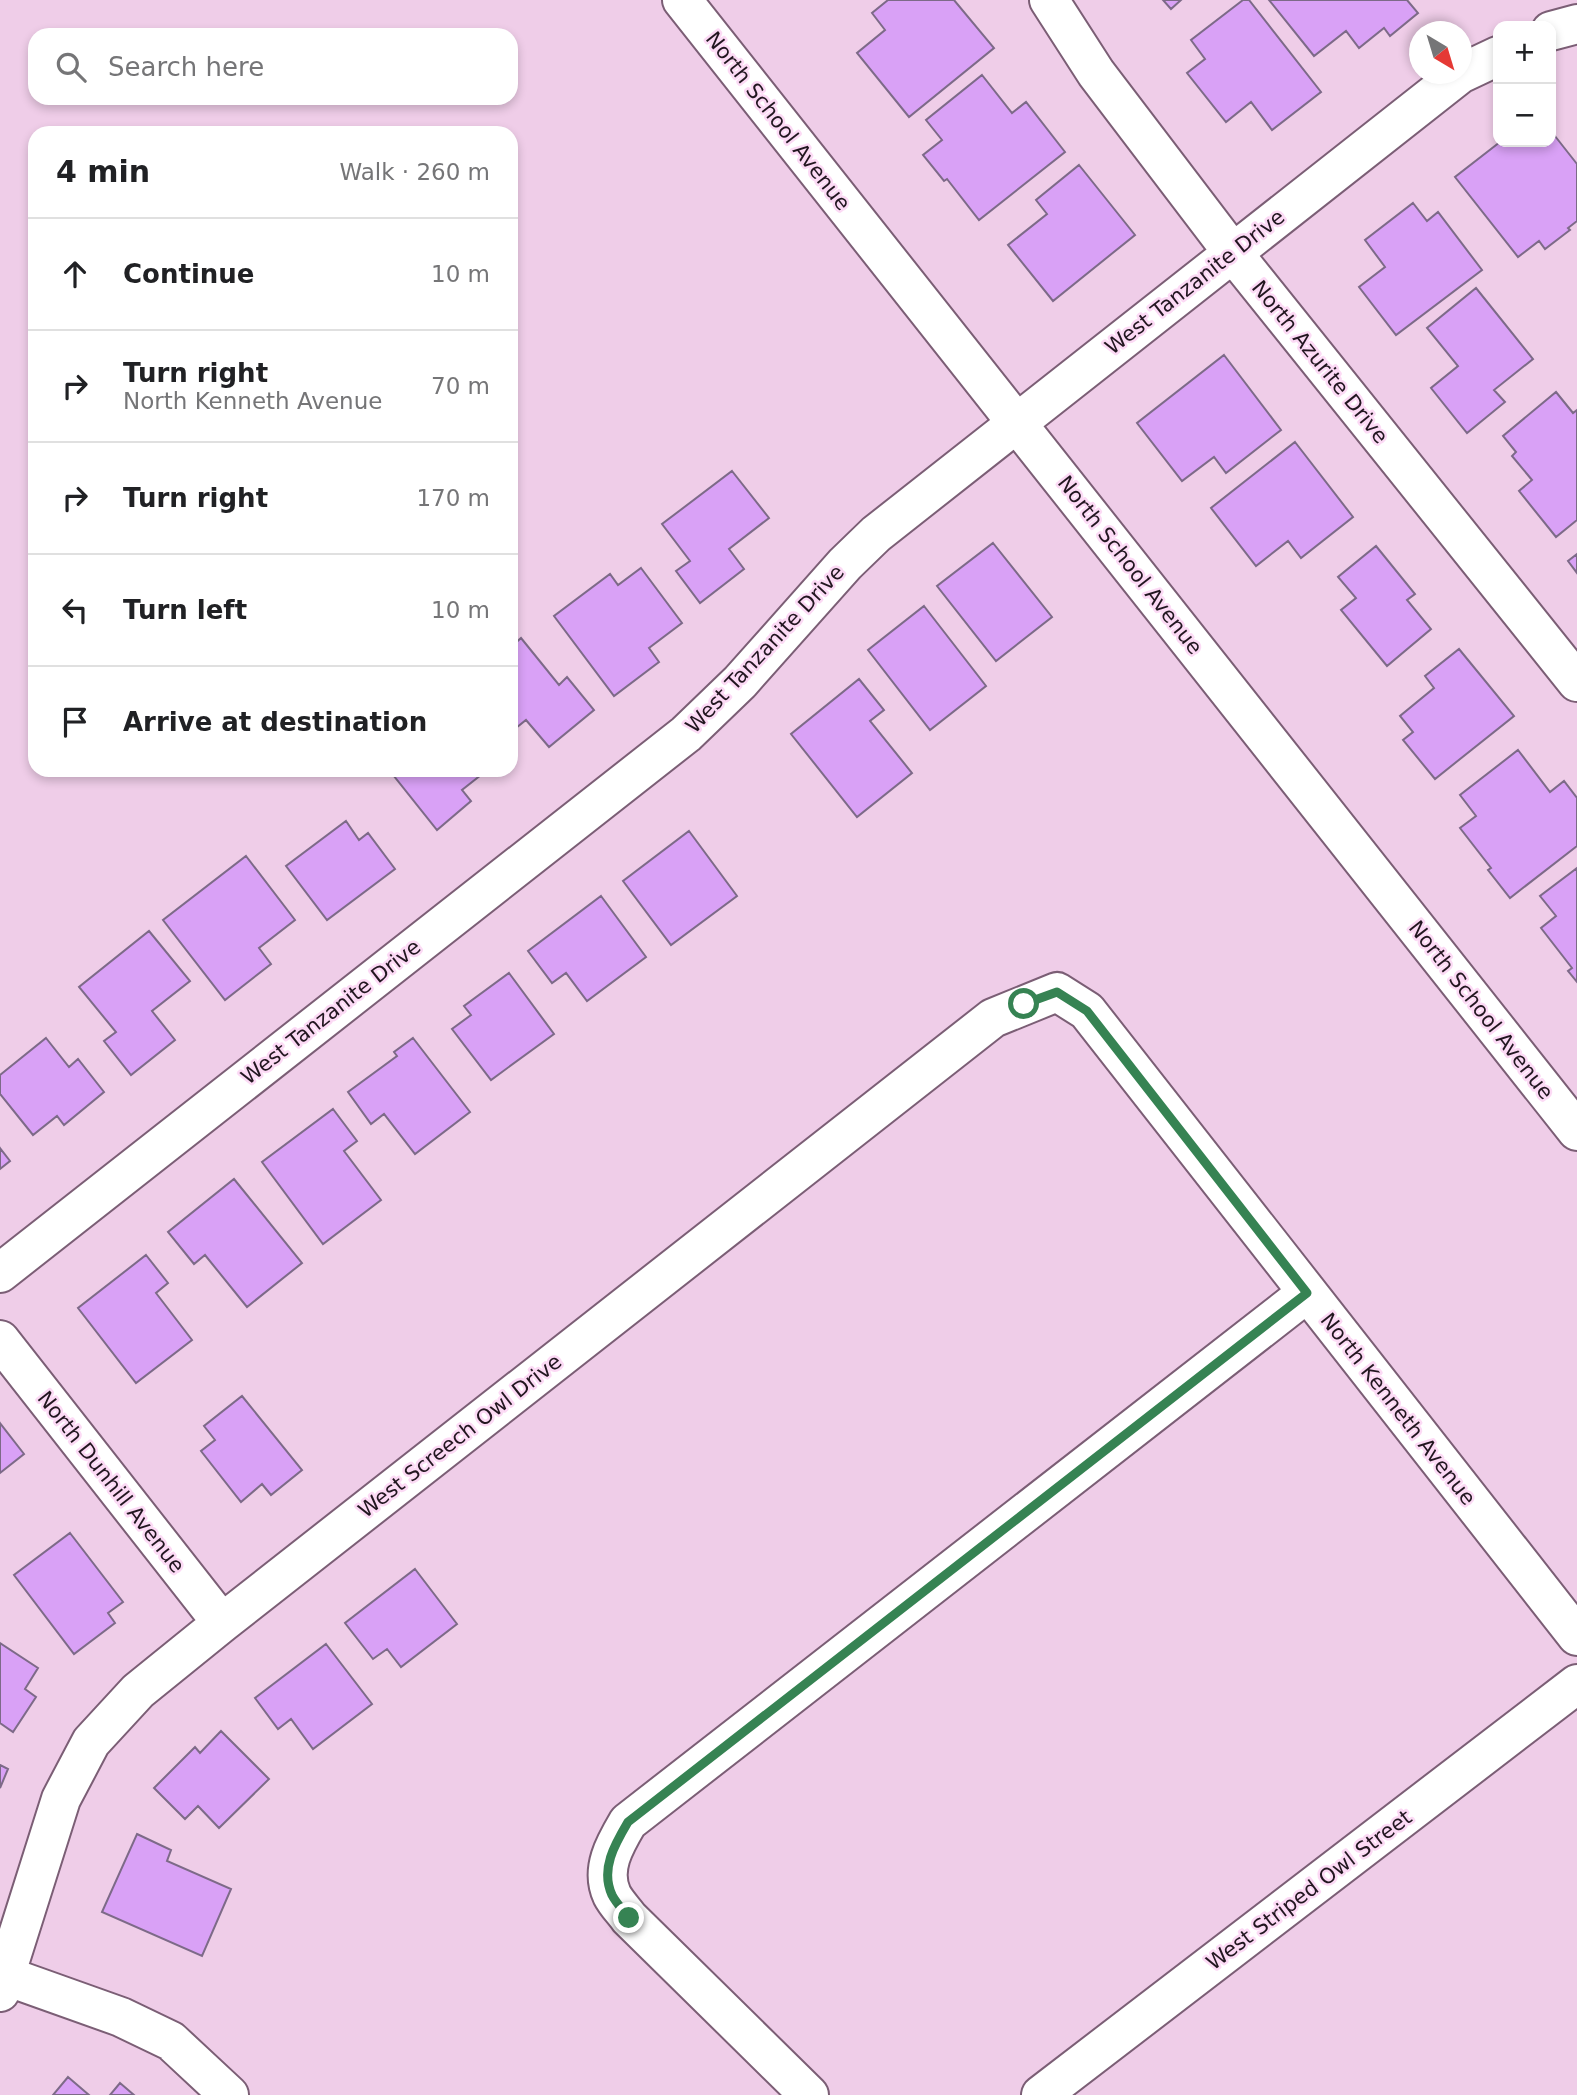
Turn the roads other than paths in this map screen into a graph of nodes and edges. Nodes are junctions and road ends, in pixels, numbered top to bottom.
1 (682, 0) edge
2 (1049, 0) edge
3 (1577, 24) edge
4 (1556, 30) edge
5 (1493, 58) edge
6 (1472, 68) edge
7 (1445, 84) edge
8 (1233, 253) junction
9 (1016, 422) junction
10 (1577, 682) edge
11 (1057, 992) joint
12 (1577, 1131) edge
13 (0, 1273) edge
14 (1307, 1293) junction
15 (0, 1340) edge
16 (222, 1623) junction
17 (1577, 1636) edge
18 (1577, 1684) edge
19 (3, 1984) edge
20 (229, 2095) edge
21 (809, 2095) edge
22 (1041, 2095) edge

1 - 9 street, North School Avenue
2 - 8 street, North Azurite Drive
3 - 4 street
5 - 6 street, West Tanzanite Drive
7 - 8 street, West Tanzanite Drive
8 - 9 street, West Tanzanite Drive
8 - 10 street, North Azurite Drive
9 - 12 street, North School Avenue
9 - 13 street, West Tanzanite Drive
11 - 14 street, North Kenneth Avenue
11 - 16 street, West Screech Owl Drive
14 - 17 street, North Kenneth Avenue
14 - 21 street
15 - 16 street, North Dunhill Avenue
16 - 19 street, West Screech Owl Drive
18 - 22 street, West Striped Owl Street
19 - 20 street

